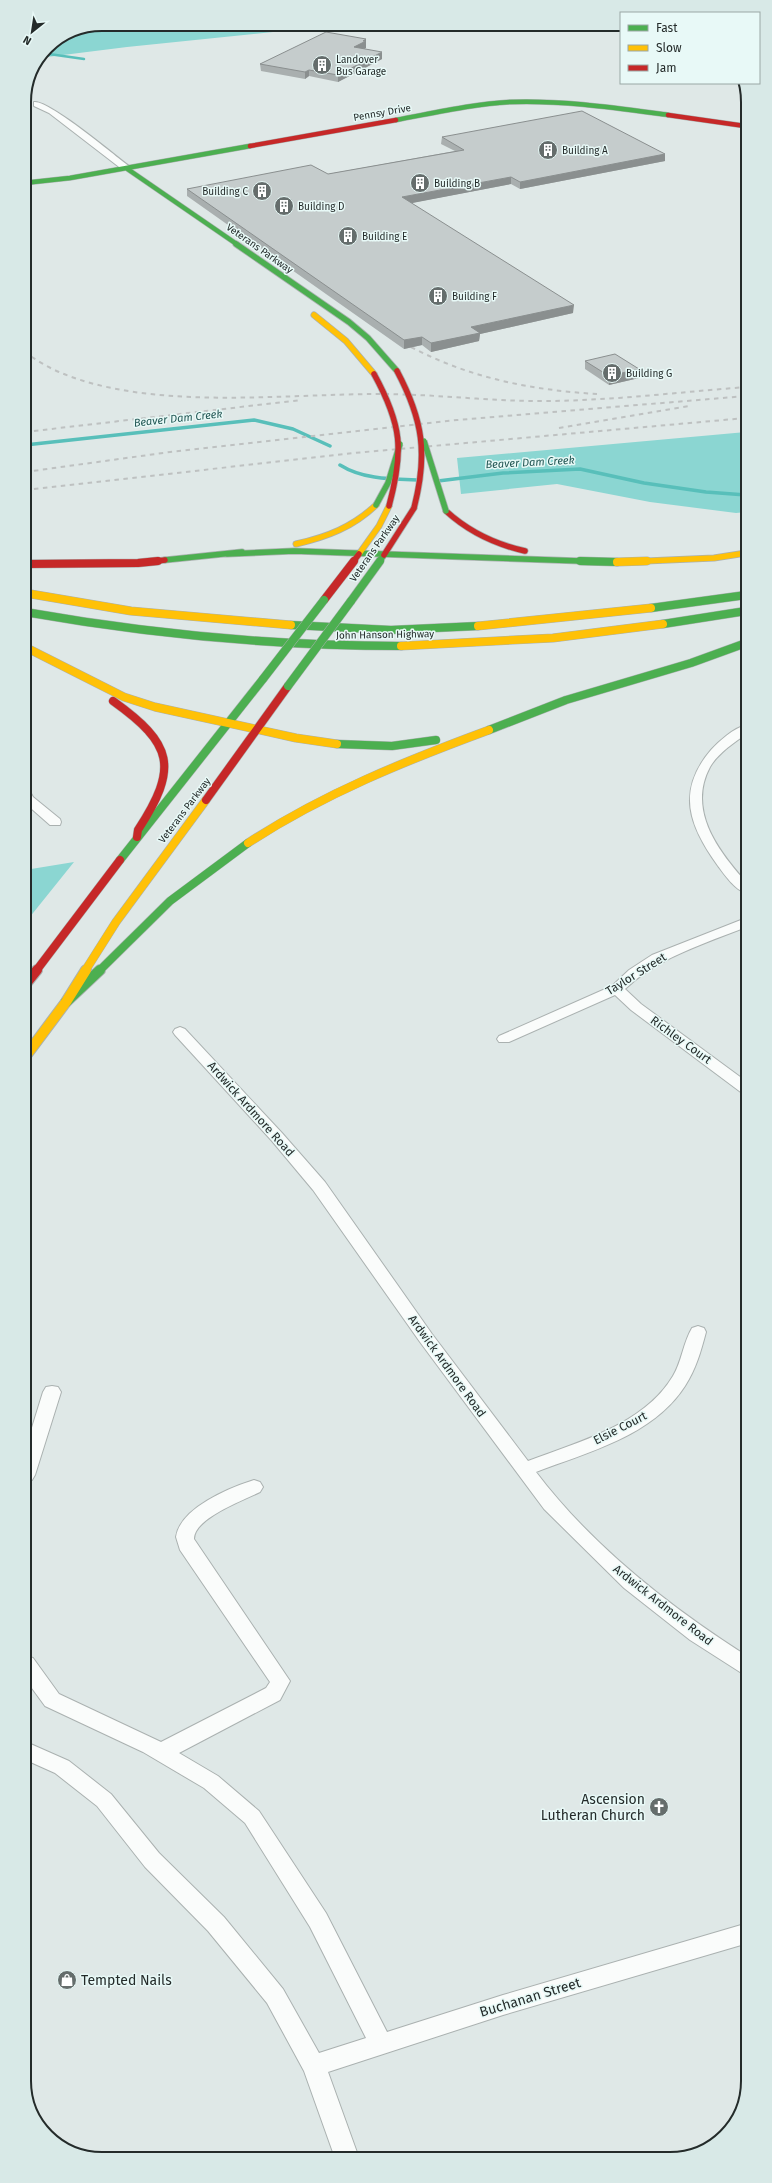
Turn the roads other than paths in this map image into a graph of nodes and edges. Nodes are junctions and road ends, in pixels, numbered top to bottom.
1 (741, 125) edge
2 (181, 159) junction
3 (126, 168) junction
4 (115, 170) junction
5 (123, 178) dead end
6 (57, 180) junction
7 (31, 182) edge
8 (110, 182) dead end
9 (168, 197) junction
10 (306, 309) dead end
11 (424, 441) junction
12 (400, 444) junction
13 (741, 553) edge
14 (228, 554) junction
15 (359, 554) junction
16 (741, 554) edge
17 (384, 555) junction
18 (31, 564) edge
19 (31, 594) edge
20 (741, 596) edge
21 (741, 612) edge
22 (31, 613) edge
23 (741, 645) edge
24 (31, 649) edge
25 (39, 654) junction
26 (229, 723) junction
27 (490, 728) junction
28 (258, 730) junction
29 (741, 733) edge
30 (31, 802) edge
31 (55, 822) dead end
32 (138, 837) junction
33 (741, 884) edge
34 (741, 924) edge
35 (31, 977) edge
36 (617, 988) junction
37 (66, 1002) junction
38 (180, 1032) dead end
39 (504, 1039) dead end
40 (31, 1049) edge
41 (741, 1086) edge
42 (698, 1332) dead end
43 (52, 1392) dead end
44 (31, 1459) edge
45 (523, 1470) junction
46 (254, 1487) dead end
47 (741, 1662) edge
48 (31, 1671) edge
49 (161, 1752) junction
50 (31, 1753) edge
51 (741, 1935) edge
52 (381, 2044) junction
53 (314, 2066) junction
54 (346, 2152) edge

1 - 2 main road, Pennsy Drive
2 - 3 main road, Pennsy Drive
2 - 9 main road
3 - 4 main road, Pennsy Drive
3 - 4 street, Veterans Parkway
3 - 9 main road, Veterans Parkway
4 - 5 main road, Veterans Parkway
4 - 6 main road, Pennsy Drive
6 - 7 main road, Pennsy Drive
6 - 8 main road
9 - 11 main road, Veterans Parkway, bridge
10 - 12 main road, Veterans Parkway, bridge
11 - 13 main road, bridge
11 - 17 main road, Veterans Parkway, bridge
12 - 14 main road, bridge
12 - 15 main road, Veterans Parkway, bridge
14 - 15 main road
14 - 18 main road
15 - 17 main road
15 - 26 main road, Veterans Parkway, bridge
16 - 17 main road
17 - 28 main road, Veterans Parkway, bridge
19 - 20 main road, John Hanson Highway
21 - 22 main road, John Hanson Highway
23 - 27 main road
24 - 25 main road
25 - 26 main road
25 - 32 main road
26 - 28 main road
26 - 32 main road, Veterans Parkway
27 - 28 main road
27 - 37 main road
28 - 37 main road, Veterans Parkway
29 - 33 street
30 - 31 street
32 - 35 main road, Veterans Parkway
34 - 36 street, Taylor Street
36 - 39 street, Taylor Street
36 - 41 street, Richley Court
37 - 40 main road, Veterans Parkway
38 - 45 street, Ardwick Ardmore Road
42 - 45 street, Elsie Court
43 - 44 street
45 - 47 street, Ardwick Ardmore Road
46 - 49 street
48 - 49 street
49 - 52 street
50 - 53 street
51 - 52 street, Buchanan Street
52 - 53 street, Buchanan Street
53 - 54 street

